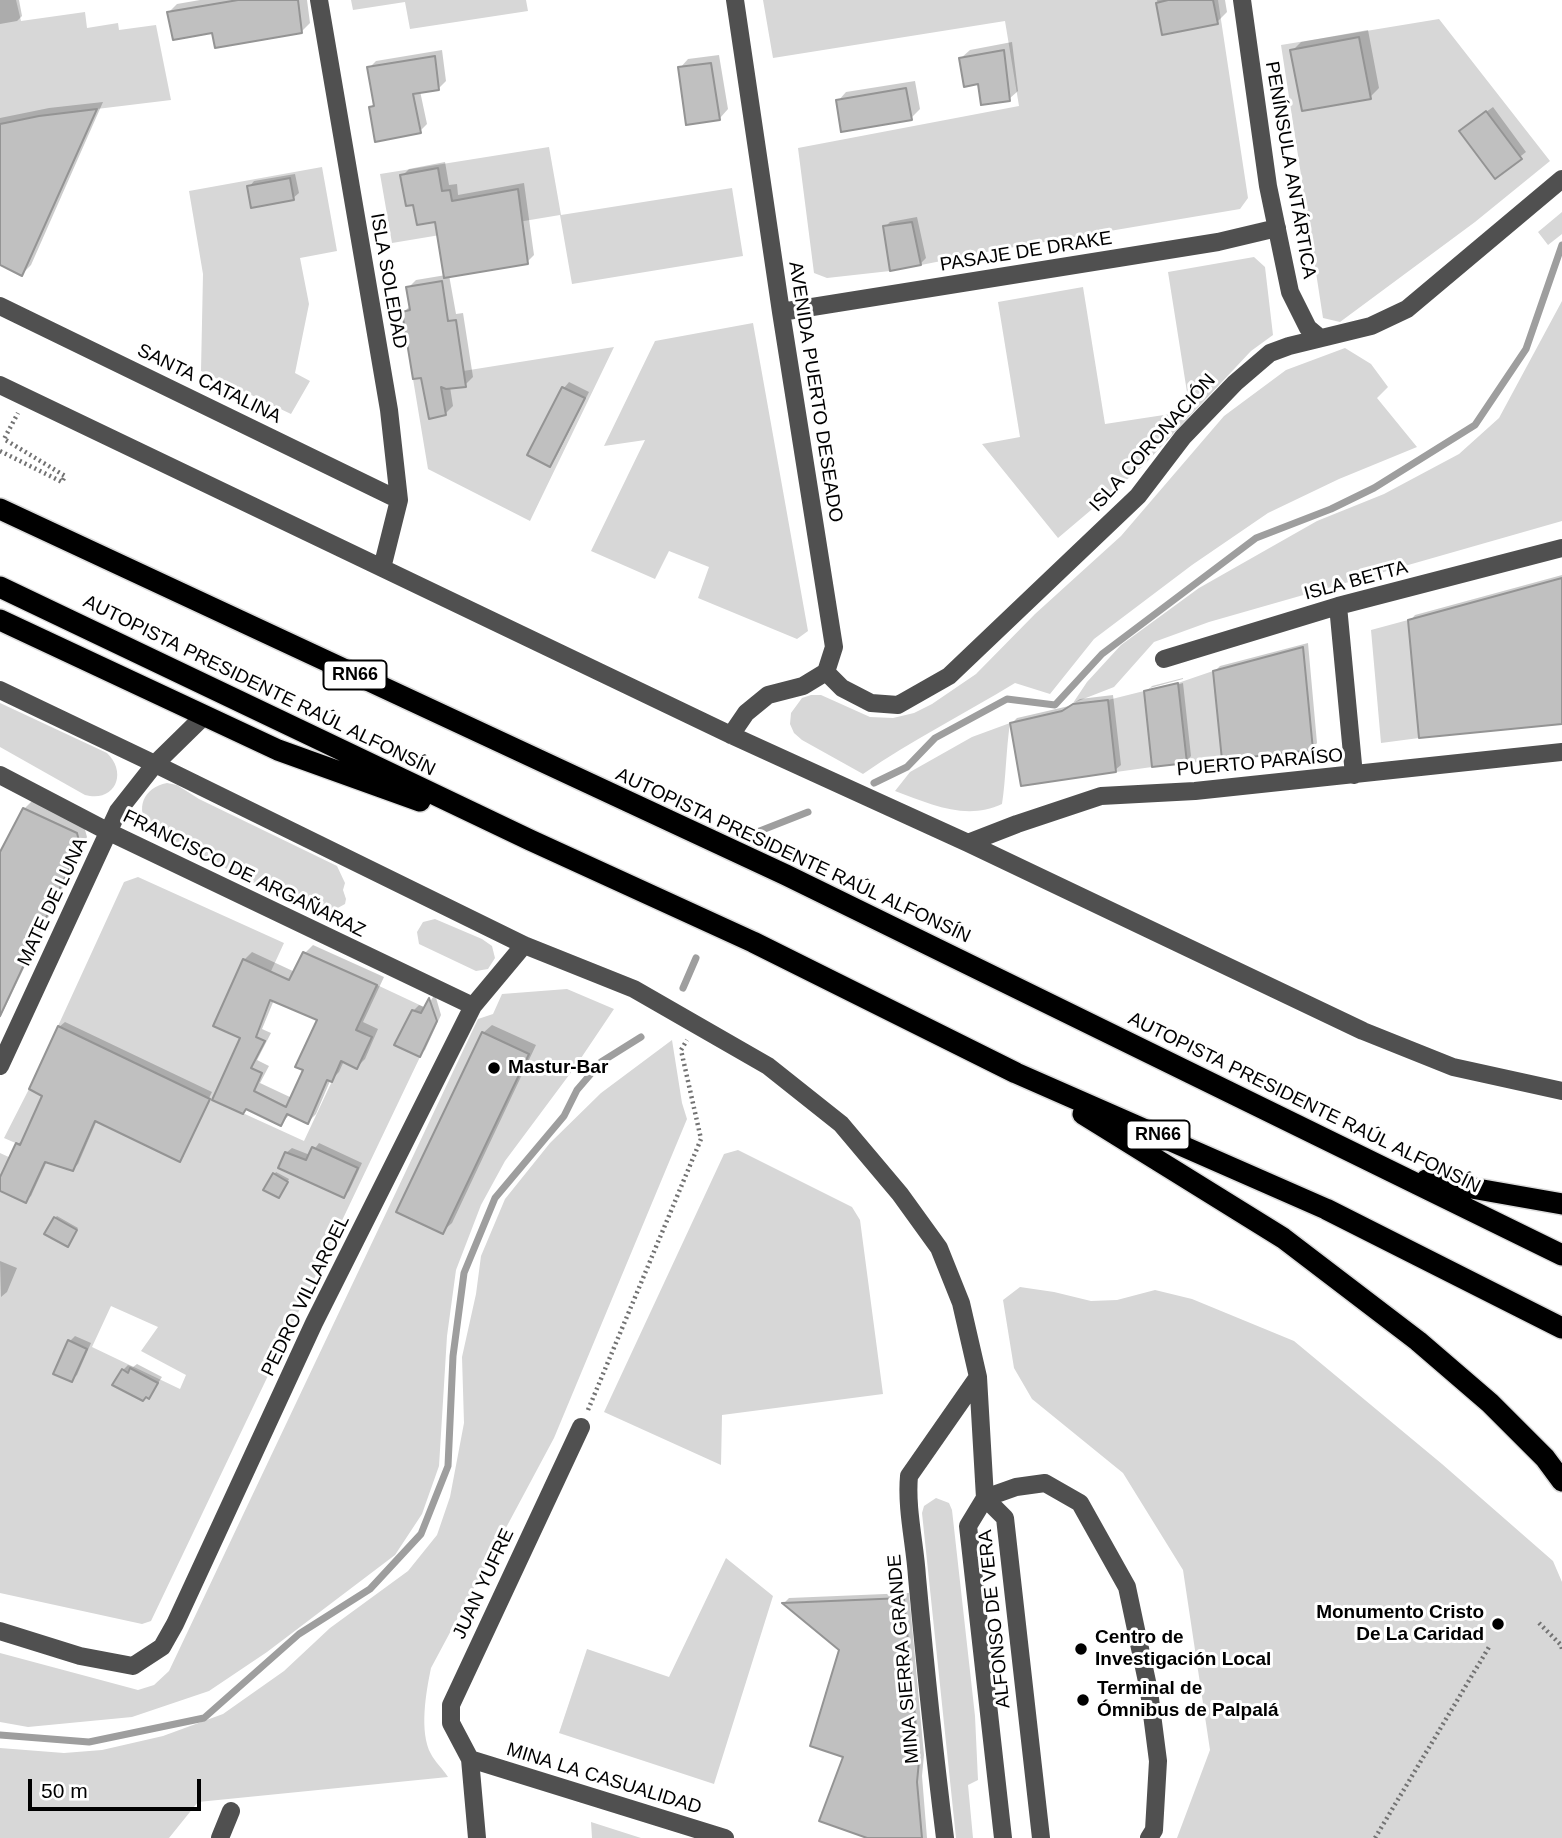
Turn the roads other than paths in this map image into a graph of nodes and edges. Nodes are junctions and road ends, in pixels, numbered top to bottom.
1 (319, 0) edge
2 (735, 0) edge
3 (1242, 0) edge
4 (1562, 179) edge
5 (1277, 228) junction
6 (0, 306) edge
7 (781, 312) junction
8 (1320, 338) junction
9 (0, 386) edge
10 (399, 500) junction
11 (0, 509) edge
12 (1562, 548) edge
13 (382, 568) junction
14 (0, 587) edge
15 (1338, 606) junction
16 (0, 620) edge
17 (1164, 659) dead end
18 (826, 672) junction
19 (0, 690) edge
20 (204, 716) junction
21 (731, 735) junction
22 (1562, 752) edge
23 (155, 764) junction
24 (0, 775) edge
25 (1354, 775) junction
26 (108, 832) junction
27 (530, 841) junction
28 (968, 843) junction
29 (524, 945) junction
30 (472, 1006) junction
31 (0, 1066) edge
32 (1016, 1073) junction
33 (1562, 1091) edge
34 (1404, 1177) junction
35 (1562, 1203) edge
36 (1562, 1255) edge
37 (1562, 1328) edge
38 (978, 1377) junction
39 (581, 1427) road end
40 (1562, 1481) edge
41 (985, 1498) junction
42 (0, 1631) edge
43 (470, 1759) junction
44 (231, 1811) dead end
45 (716, 1837) edge
46 (220, 1838) edge
47 (477, 1838) edge
48 (945, 1838) edge
49 (1003, 1838) edge
50 (1041, 1838) edge
51 (1149, 1838) edge

1 - 10 street, ISLA SOLEDAD
2 - 7 street, AVENIDA PUERTO DESEADO
3 - 5 street, PENÍNSULA ANTÁRTICA
4 - 8 street, ISLA CORONACIÓN
5 - 7 street, PASAJE DE DRAKE
5 - 8 street, PENÍNSULA ANTÁRTICA
6 - 10 street, SANTA CATALINA
7 - 18 street, AVENIDA PUERTO DESEADO
8 - 18 street, ISLA CORONACIÓN
9 - 13 street
10 - 13 street, ISLA SOLEDAD
11 - 34 highway, AUTOPISTA PRESIDENTE RAÚL ALFONSÍN / RN66
12 - 15 street, ISLA BETTA
13 - 21 street
14 - 27 highway, AUTOPISTA PRESIDENTE RAÚL ALFONSÍN / RN66
15 - 17 street, ISLA BETTA
15 - 25 street
16 - 20 highway
18 - 21 street
19 - 23 street
20 - 23 street, MATE DE LUNA
20 - 27 highway
21 - 28 street
22 - 25 street, PUERTO PARAÍSO
23 - 26 street, MATE DE LUNA
23 - 29 street
24 - 26 street, FRANCISCO DE ARGAÑARAZ
25 - 28 street, PUERTO PARAÍSO
26 - 30 street, FRANCISCO DE ARGAÑARAZ
26 - 31 street, MATE DE LUNA
27 - 32 highway, AUTOPISTA PRESIDENTE RAÚL ALFONSÍN / RN66
28 - 33 street
29 - 30 street, PEDRO VILLAROEL
29 - 38 street
30 - 42 street, PEDRO VILLAROEL
32 - 37 highway, AUTOPISTA PRESIDENTE RAÚL ALFONSÍN / RN66
32 - 40 highway
34 - 35 highway
34 - 36 highway, AUTOPISTA PRESIDENTE RAÚL ALFONSÍN / RN66
38 - 41 street
38 - 48 street, MINA SIERRA GRANDE
39 - 43 street, JUAN YUFRE
41 - 49 street, ALFONSO DE VERA
41 - 50 street, ALFONSO DE VERA
41 - 51 street
43 - 45 street, MINA LA CASUALIDAD
43 - 47 street
44 - 46 street

